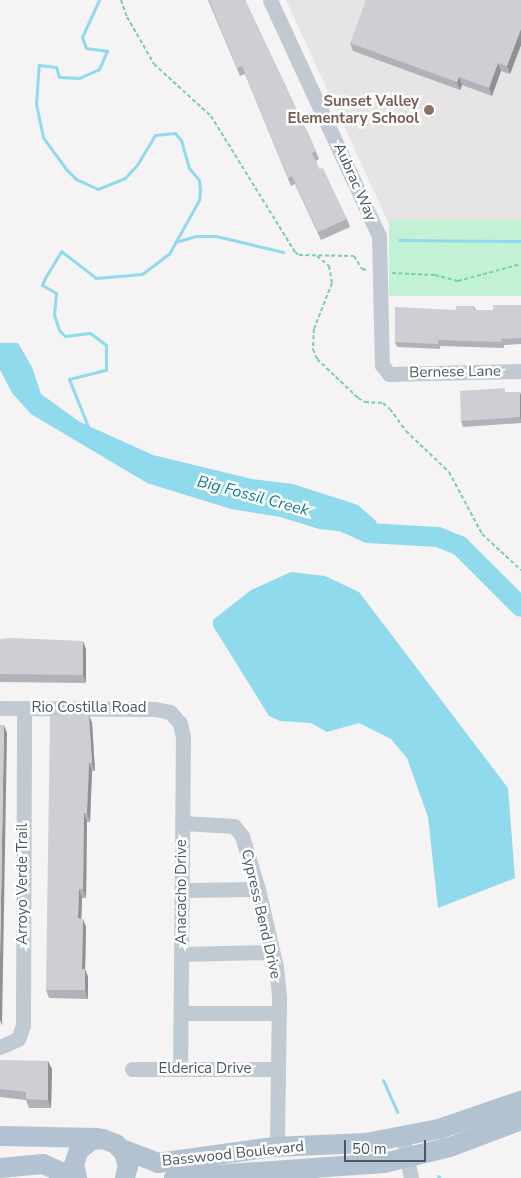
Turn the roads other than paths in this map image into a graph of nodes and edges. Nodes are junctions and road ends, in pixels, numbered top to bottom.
1 (270, 0) edge
2 (521, 371) edge
3 (389, 374) joint
4 (0, 708) edge
5 (24, 708) junction
6 (176, 717) joint
7 (182, 823) junction
8 (258, 889) junction
9 (182, 890) junction
10 (271, 952) junction
11 (182, 954) junction
12 (180, 1013) junction
13 (279, 1013) junction
14 (0, 1047) edge
15 (132, 1069) dead end
16 (180, 1069) junction
17 (278, 1069) junction
18 (521, 1101) edge
19 (521, 1120) edge
20 (0, 1136) edge
21 (403, 1138) junction
22 (103, 1139) junction
23 (277, 1147) junction
24 (122, 1149) junction
25 (407, 1158) junction
26 (0, 1168) edge
27 (76, 1178) edge
28 (125, 1178) edge
29 (174, 1178) edge
30 (411, 1178) edge

1 - 3 street, Aubrac Way
2 - 3 street, Bernese Lane
4 - 5 street, Rio Costilla Road
5 - 6 street, Rio Costilla Road
5 - 14 street, Arroyo Verde Trail
6 - 7 street, Anacacho Drive
7 - 8 street, Cypress Bend Drive
7 - 9 street, Anacacho Drive
8 - 9 street
8 - 10 street, Cypress Bend Drive
9 - 11 street, Anacacho Drive
10 - 11 street
10 - 13 street, Cypress Bend Drive
11 - 12 street, Anacacho Drive
12 - 13 street
12 - 16 street, Anacacho Drive
13 - 17 street, Cypress Bend Drive
15 - 16 street, Elderica Drive
16 - 17 street, Elderica Drive
17 - 23 street, Cypress Bend Drive
18 - 21 main road, Basswood Boulevard
19 - 25 main road, Basswood Boulevard
20 - 22 main road
21 - 23 main road, Basswood Boulevard
21 - 25 street
22 - 24 main road, Basswood Boulevard
22 - 27 main road
23 - 24 main road, Basswood Boulevard
24 - 28 main road
25 - 29 main road, Basswood Boulevard
25 - 30 street
26 - 27 main road

